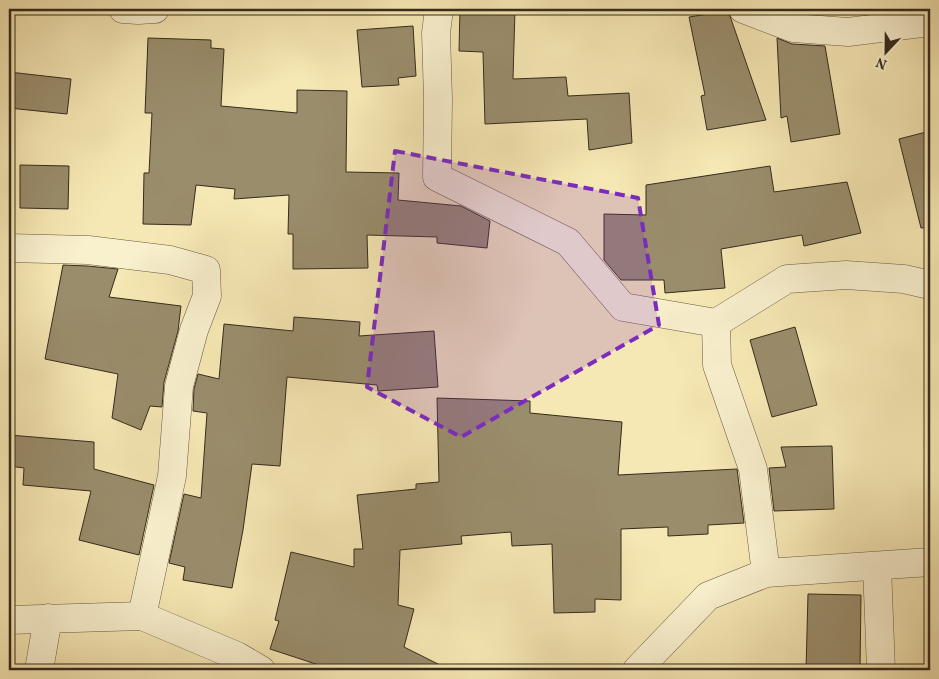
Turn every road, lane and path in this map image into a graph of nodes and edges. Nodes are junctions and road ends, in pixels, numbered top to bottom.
1 (439, 9) edge
2 (744, 9) edge
3 (930, 22) edge
4 (9, 248) edge
5 (930, 285) edge
6 (716, 323) junction
7 (930, 562) edge
8 (877, 566) junction
9 (766, 573) junction
10 (142, 616) junction
11 (48, 618) junction
12 (9, 620) edge
13 (39, 670) edge
14 (261, 670) edge
15 (637, 670) edge
16 (881, 670) edge

1 - 6 street
2 - 3 street
4 - 10 street
5 - 6 street
6 - 9 street
7 - 8 street
8 - 9 street
8 - 16 street
9 - 15 street
10 - 11 street
10 - 14 street
11 - 12 street
11 - 13 street

